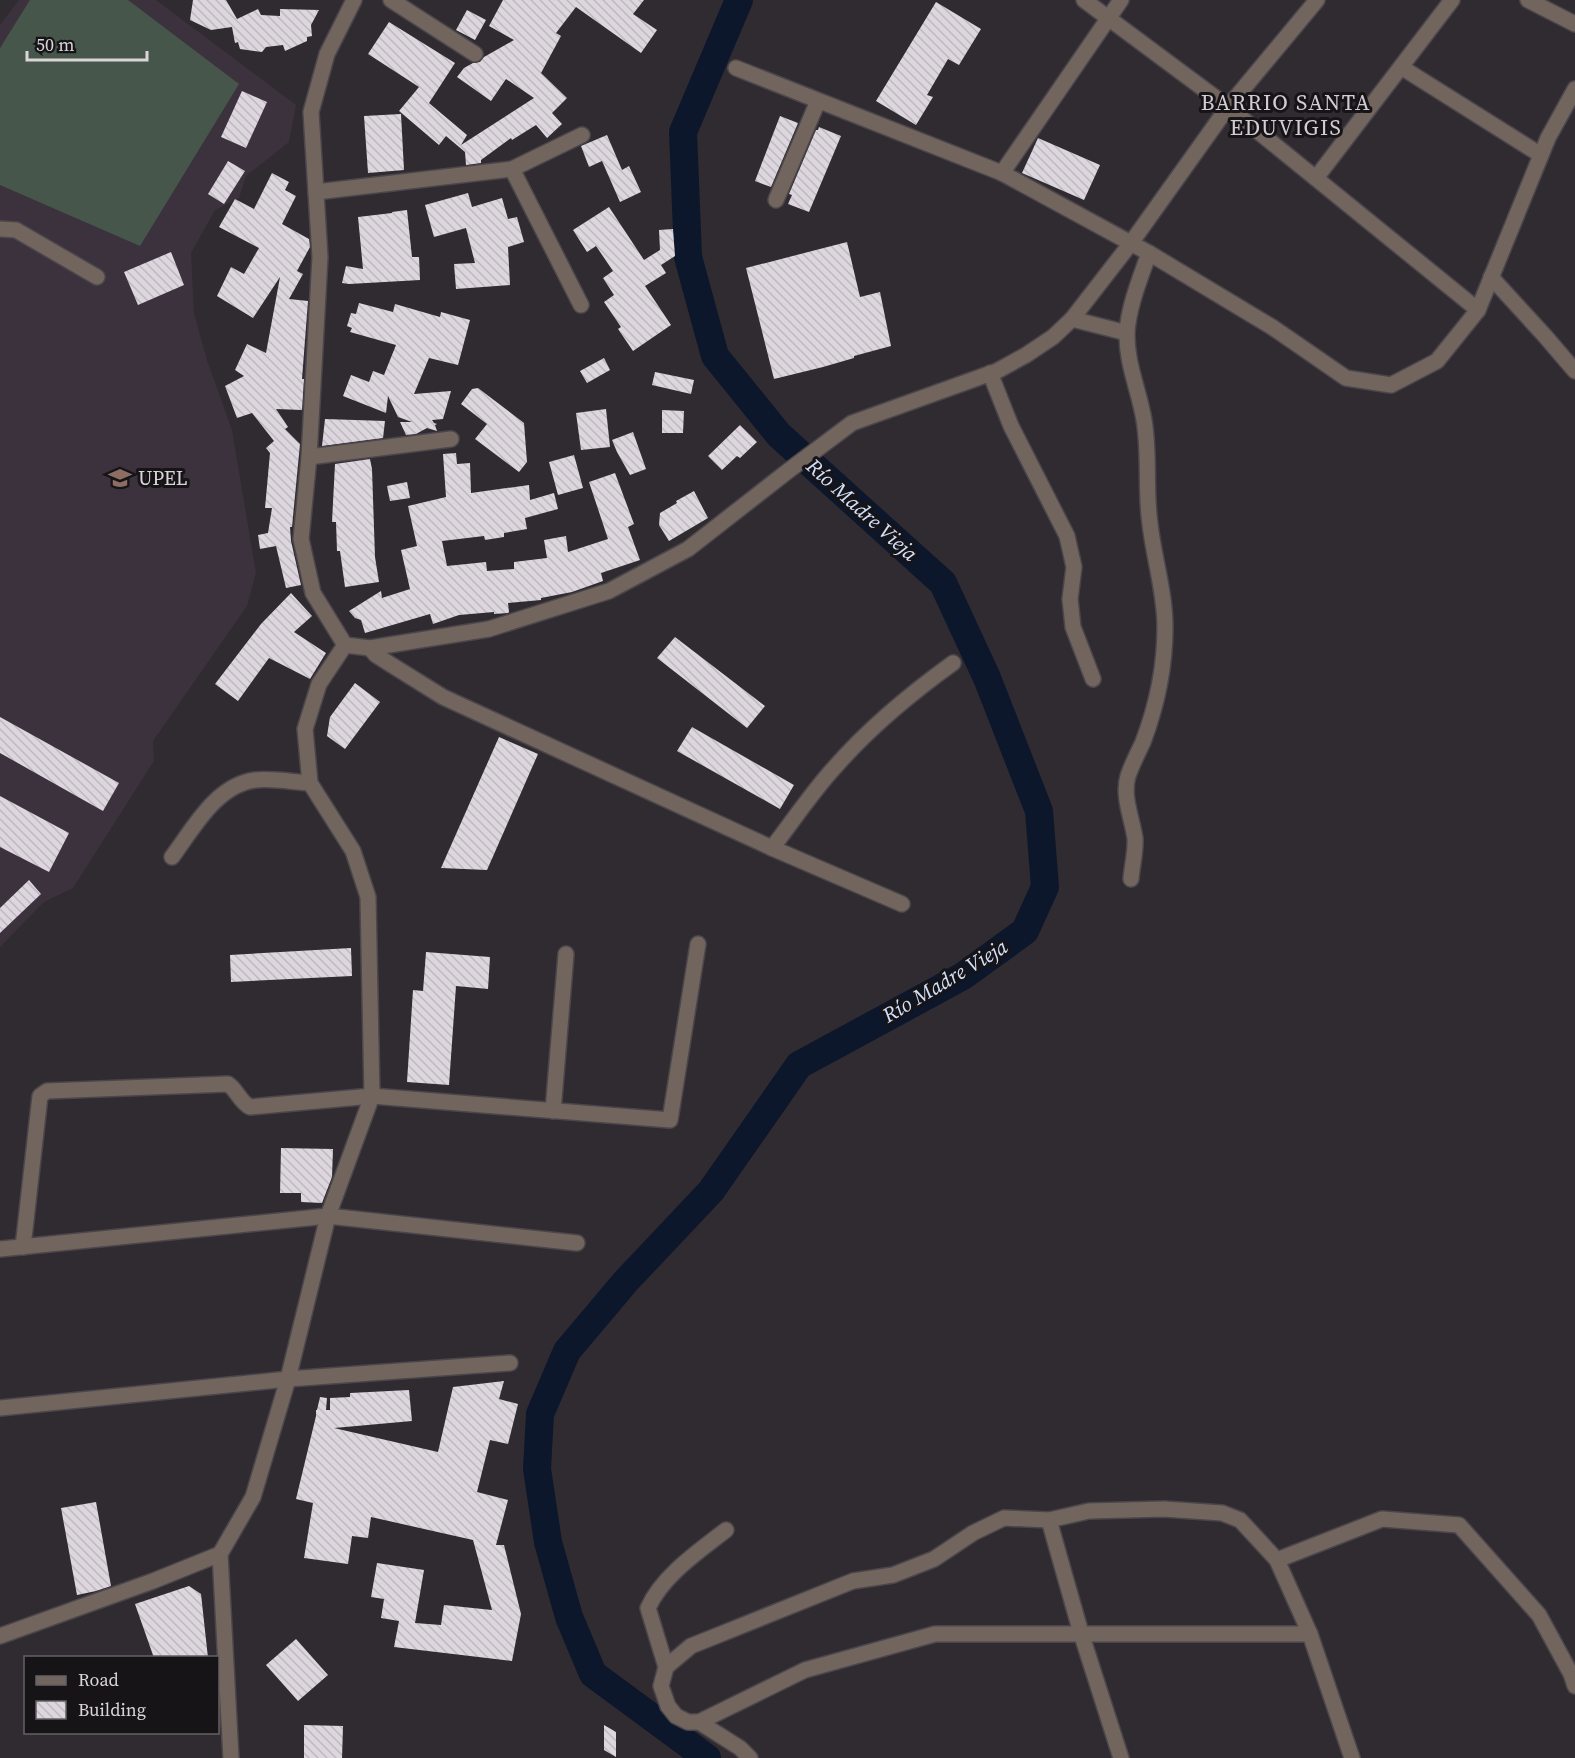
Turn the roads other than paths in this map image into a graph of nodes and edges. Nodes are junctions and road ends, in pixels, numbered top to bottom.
1 (354, 0) edge
2 (391, 0) edge
3 (1084, 0) edge
4 (1121, 0) edge
5 (1317, 0) edge
6 (1452, 0) edge
7 (1528, 0) edge
8 (1107, 19) junction
9 (1575, 24) edge
10 (475, 54) dead end
11 (1401, 67) junction
12 (736, 68) dead end
13 (1575, 89) edge
14 (818, 101) junction
15 (1228, 107) junction
16 (582, 135) dead end
17 (1541, 155) junction
18 (512, 170) junction
19 (1002, 173) junction
20 (1316, 178) junction
21 (316, 192) junction
22 (776, 200) dead end
23 (0, 229) edge
24 (1131, 243) junction
25 (1149, 253) junction
26 (97, 277) dead end
27 (1491, 277) junction
28 (581, 305) dead end
29 (1478, 310) junction
30 (1071, 319) junction
31 (1127, 333) junction
32 (1575, 371) edge
33 (990, 374) junction
34 (450, 439) dead end
35 (309, 457) junction
36 (345, 645) junction
37 (370, 648) junction
38 (953, 663) dead end
39 (1093, 679) dead end
40 (310, 783) junction
41 (772, 848) junction
42 (172, 857) dead end
43 (1131, 879) dead end
44 (902, 904) dead end
45 (698, 944) dead end
46 (566, 954) dead end
47 (372, 1096) junction
48 (553, 1111) junction
49 (328, 1216) junction
50 (577, 1243) dead end
51 (23, 1247) junction
52 (0, 1249) edge
53 (510, 1363) dead end
54 (288, 1379) junction
55 (0, 1408) edge
56 (1049, 1520) junction
57 (726, 1530) dead end
58 (220, 1554) junction
59 (1277, 1560) junction
60 (1081, 1634) junction
61 (1310, 1634) junction
62 (0, 1636) edge
63 (666, 1667) junction
64 (1575, 1686) edge
65 (699, 1722) junction
66 (231, 1758) edge
67 (750, 1758) edge
68 (1121, 1758) edge
69 (1352, 1758) edge

1 - 21 street
2 - 10 street
3 - 8 street
4 - 8 street
5 - 15 street
6 - 11 street
7 - 9 street
8 - 15 street
8 - 19 street
11 - 17 street
11 - 20 street
12 - 14 street
13 - 17 street
14 - 19 street
14 - 22 street
15 - 20 street
15 - 24 street
16 - 18 street
17 - 27 street
18 - 21 street
18 - 28 street
19 - 24 street
20 - 29 street
21 - 35 street
23 - 26 street
24 - 25 street
24 - 30 street
25 - 29 street
25 - 31 street
27 - 29 street
27 - 32 street
30 - 31 street
30 - 33 street
31 - 43 street
33 - 37 street
33 - 39 street
34 - 35 street
35 - 36 street
36 - 37 street
36 - 40 street
37 - 41 street
38 - 41 street
40 - 42 street
40 - 47 street
41 - 44 street
45 - 48 street
46 - 48 street
47 - 48 street
47 - 49 street
47 - 51 street
49 - 50 street
49 - 51 street
49 - 54 street
51 - 52 street
53 - 54 street
54 - 55 street
54 - 58 street
56 - 59 street
56 - 60 street
56 - 63 street
57 - 63 street
58 - 62 street
58 - 66 street
59 - 61 street
59 - 64 street
60 - 61 street
60 - 65 street
60 - 68 street
61 - 69 street
63 - 65 street
65 - 67 street

